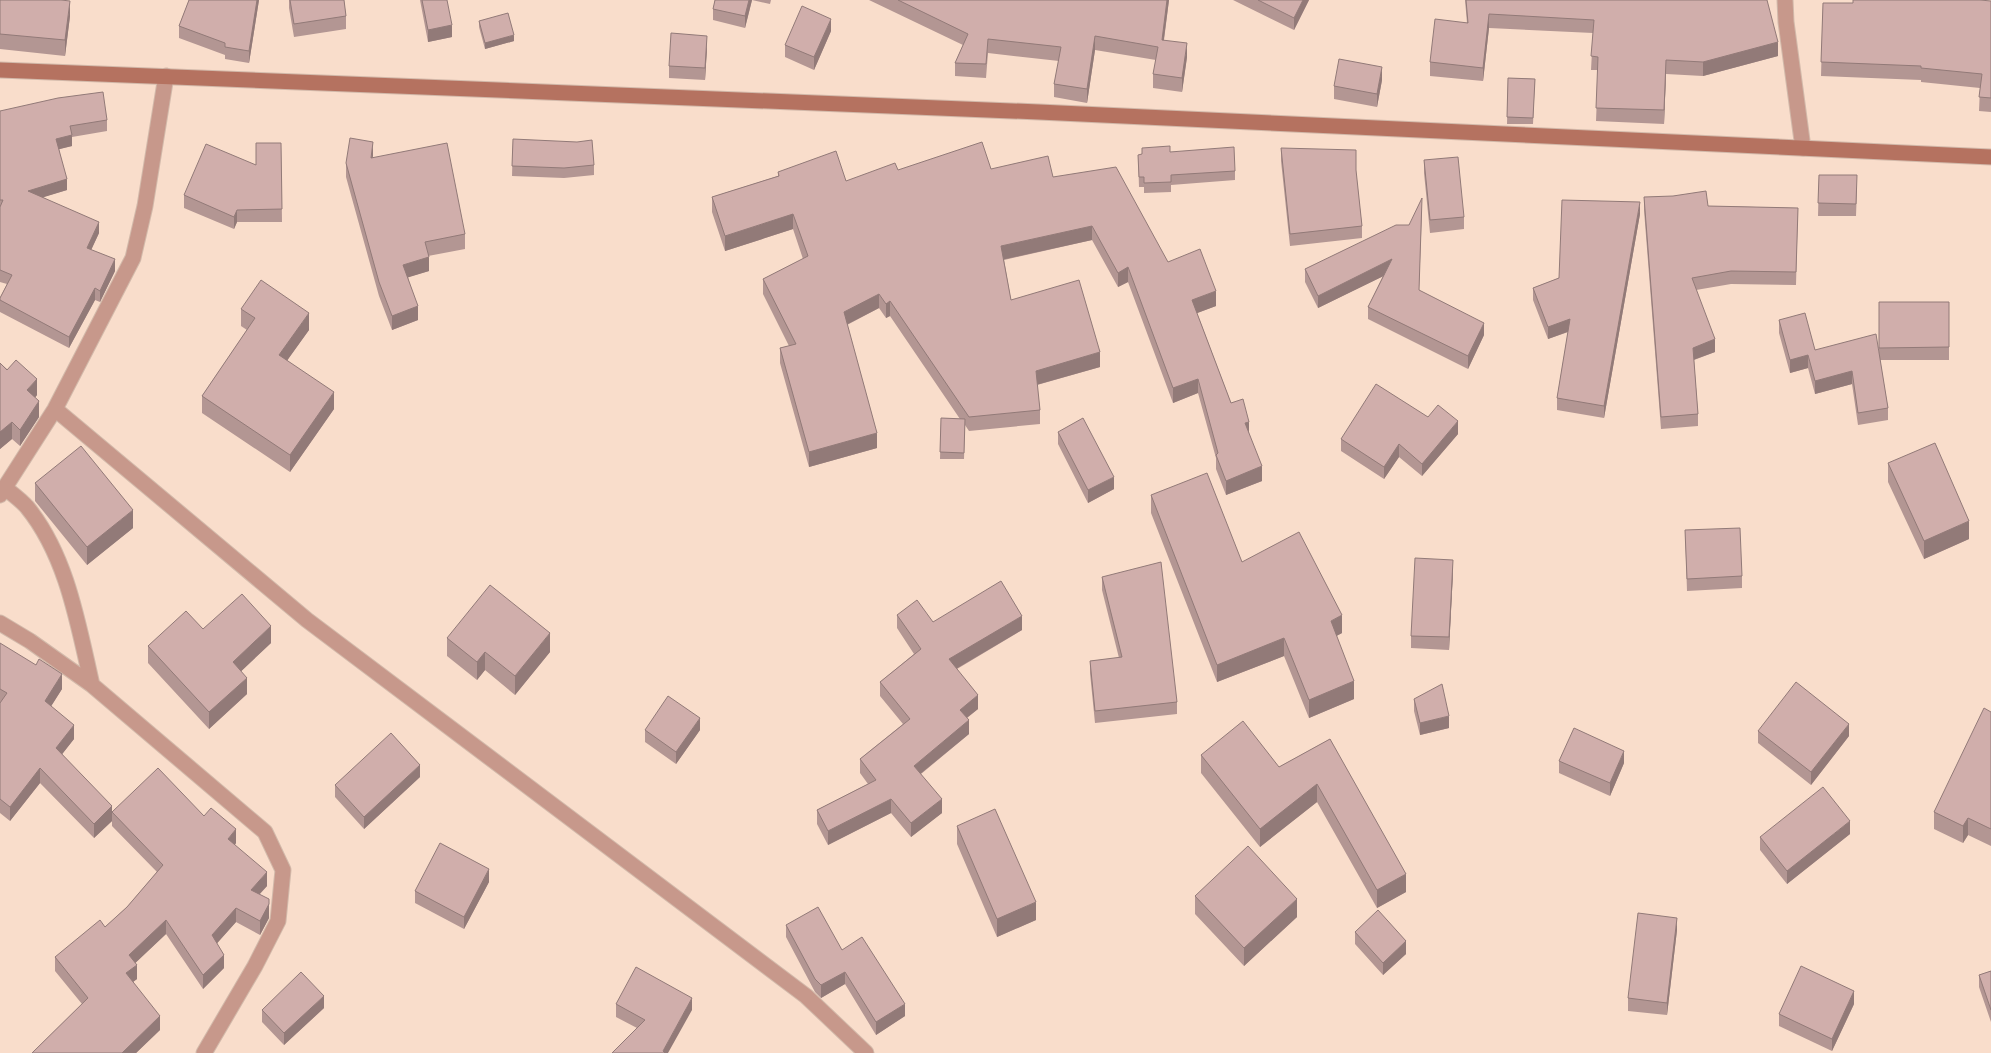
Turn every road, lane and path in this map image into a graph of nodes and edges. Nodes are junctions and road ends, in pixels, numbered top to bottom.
1 (1785, 0) edge
2 (0, 70) edge
3 (166, 76) junction
4 (1803, 148) junction
5 (1991, 157) edge
6 (55, 409) junction
7 (2, 491) edge
8 (0, 623) edge
9 (92, 684) junction
10 (204, 1053) edge
11 (866, 1053) edge

1 - 4 street
2 - 3 street
3 - 4 street
3 - 6 street
4 - 5 street
6 - 7 street
6 - 11 street
7 - 9 street
8 - 9 street
9 - 10 street

